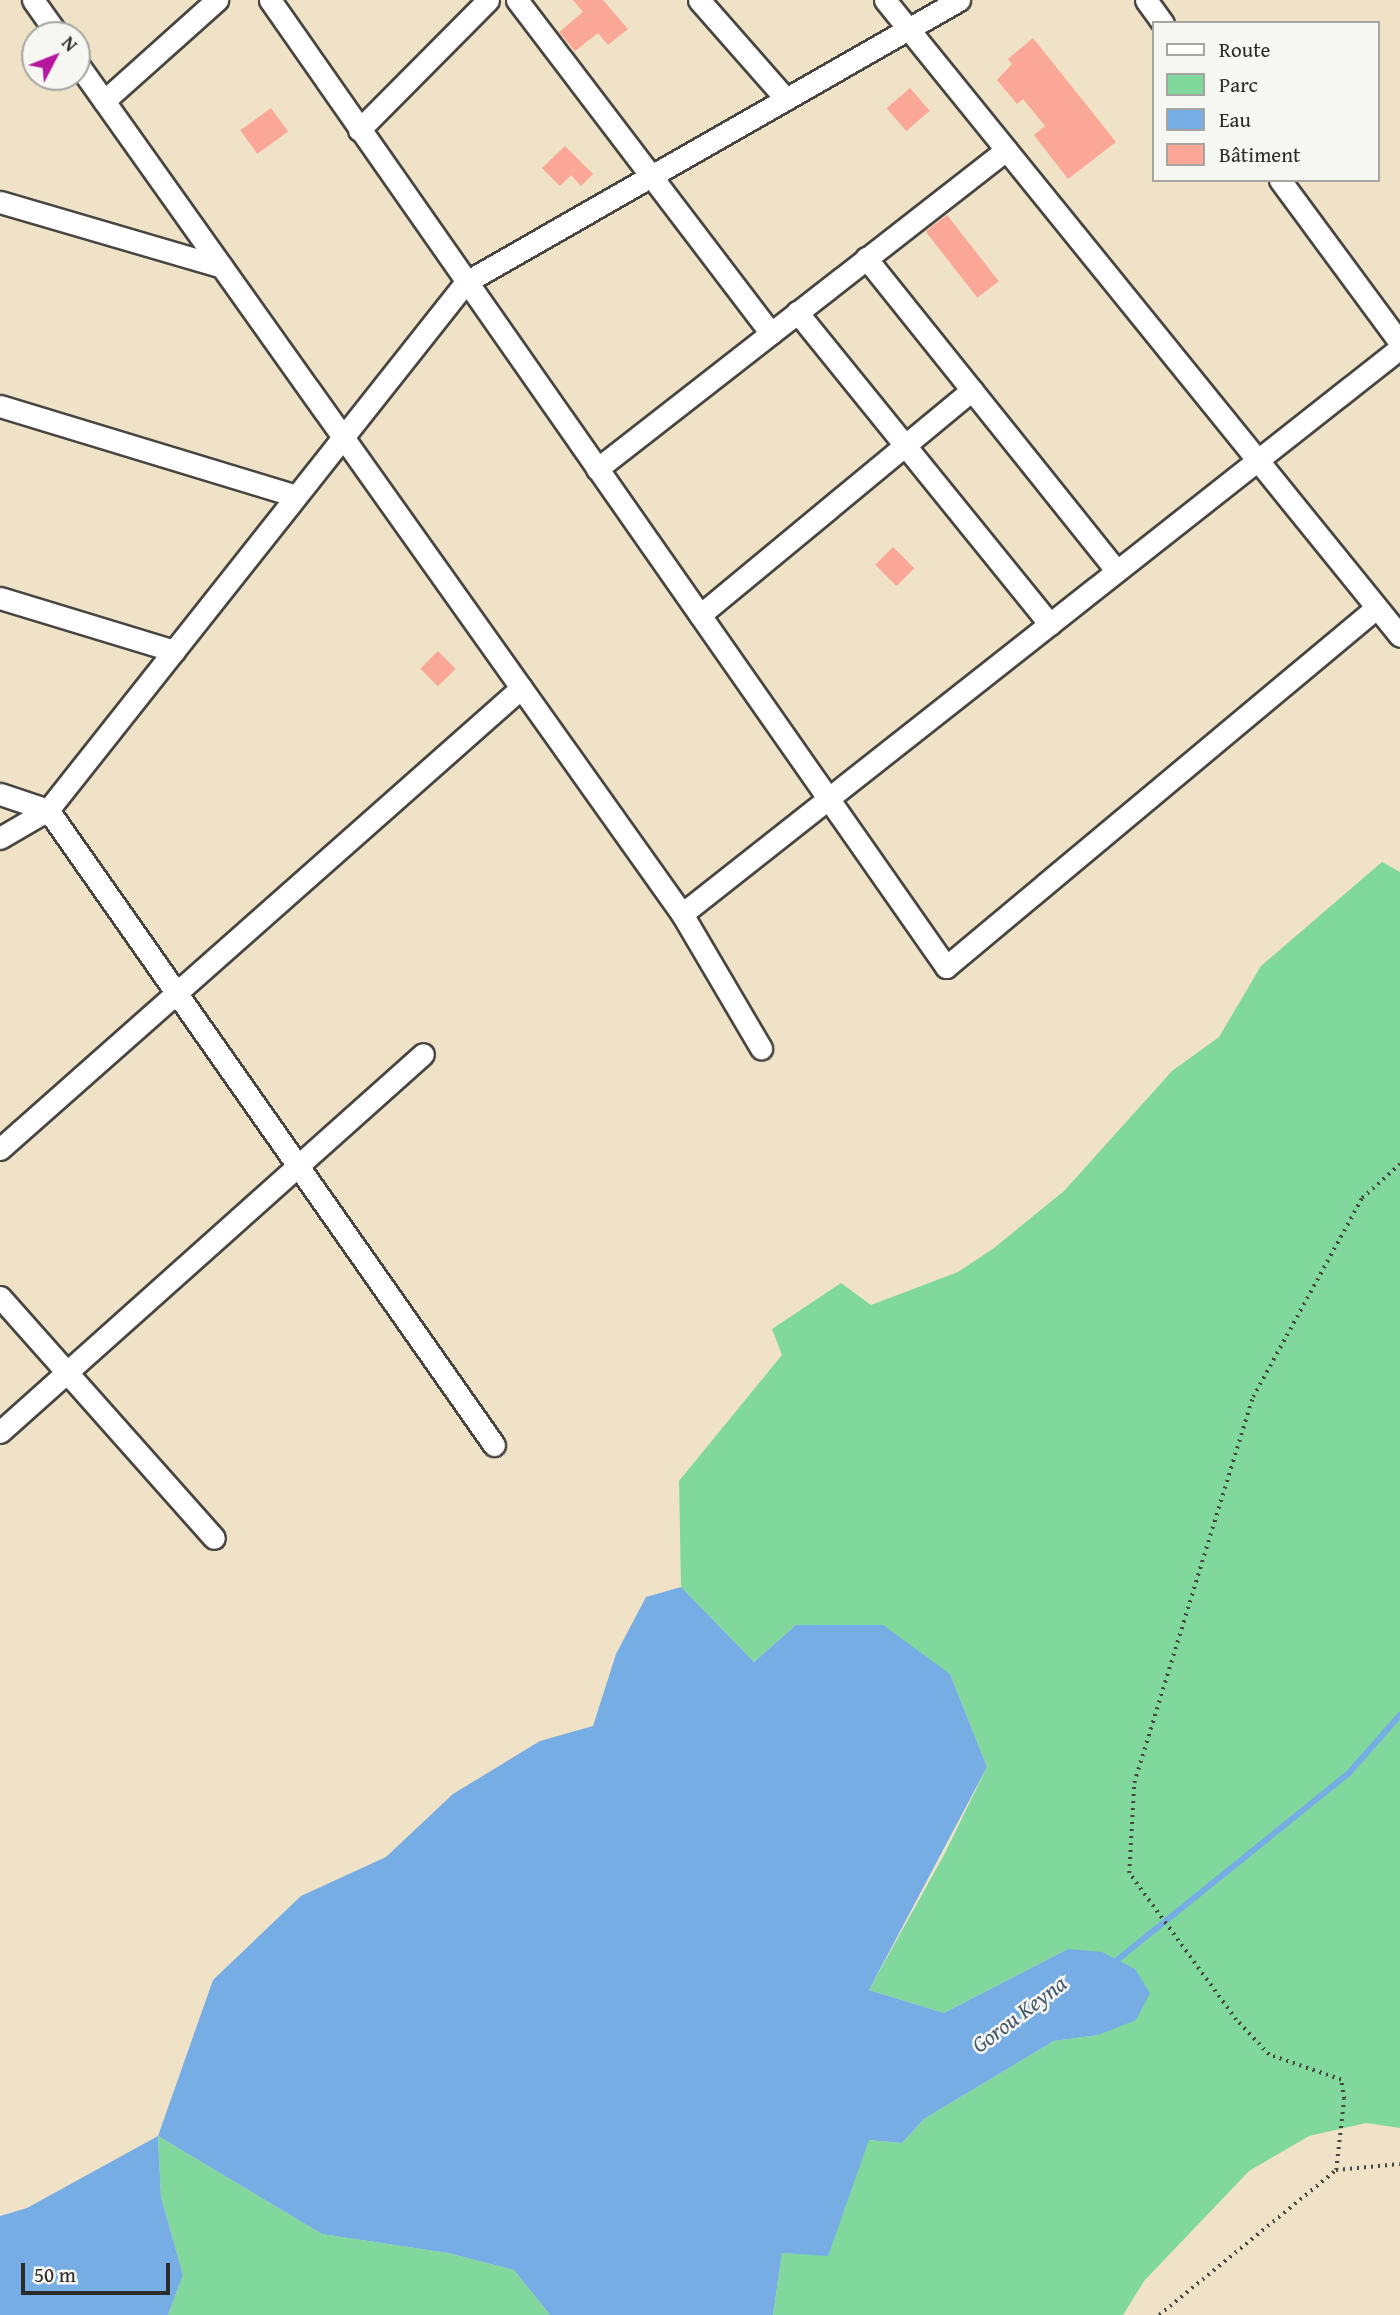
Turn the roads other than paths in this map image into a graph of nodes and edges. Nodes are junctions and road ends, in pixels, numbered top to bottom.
1 (33, 0) edge
2 (218, 0) edge
3 (270, 0) edge
4 (488, 0) edge
5 (517, 0) edge
6 (699, 0) edge
7 (885, 0) edge
8 (959, 0) edge
9 (1146, 0) edge
10 (48, 21) edge
11 (1162, 21) edge
12 (909, 29) junction
13 (91, 83) edge
14 (786, 99) junction
15 (104, 101) junction
16 (359, 130) junction
17 (1006, 150) junction
18 (651, 176) junction
19 (1281, 182) edge
20 (0, 202) edge
21 (866, 258) junction
22 (222, 267) junction
23 (466, 282) junction
24 (797, 312) junction
25 (771, 333) junction
26 (1400, 345) edge
27 (972, 390) junction
28 (0, 406) edge
29 (343, 438) junction
30 (905, 445) junction
31 (1257, 461) junction
32 (597, 469) junction
33 (296, 496) junction
34 (1117, 571) junction
35 (0, 598) edge
36 (1376, 608) junction
37 (700, 615) junction
38 (1050, 624) junction
39 (1400, 636) edge
40 (174, 651) junction
41 (522, 688) junction
42 (0, 794) edge
43 (828, 799) junction
44 (48, 810) junction
45 (0, 838) edge
46 (682, 914) junction
47 (176, 993) junction
48 (761, 1048) dead end
49 (423, 1054) dead end
50 (0, 1149) edge
51 (296, 1163) junction
52 (0, 1297) edge
53 (66, 1371) junction
54 (0, 1432) edge
55 (494, 1445) dead end
56 (214, 1538) dead end

1 - 10 street
2 - 15 street
3 - 16 street
4 - 16 street
5 - 18 street
6 - 14 street
7 - 12 street
8 - 12 street
9 - 11 street
12 - 14 street
12 - 17 street
13 - 15 street
14 - 18 street
15 - 22 street
16 - 23 street
17 - 21 street
17 - 31 street
18 - 23 street
18 - 25 street
19 - 26 street
20 - 22 street
21 - 24 street
21 - 27 street
22 - 29 street
23 - 29 street
23 - 32 street
24 - 25 street
24 - 30 street
25 - 32 street
26 - 31 street
27 - 30 street
27 - 34 street
28 - 33 street
29 - 33 street
29 - 41 street
30 - 37 street
30 - 38 street
31 - 34 street
31 - 36 street
32 - 37 street
33 - 40 street
34 - 38 street
35 - 40 street
36 - 39 street
36 - 43 street
37 - 43 street
38 - 43 street
40 - 44 street
41 - 46 street
41 - 47 street
42 - 44 street
43 - 46 street
44 - 45 street
44 - 47 street
46 - 48 street
47 - 50 street
47 - 51 street
49 - 51 street
51 - 53 street
51 - 55 street
52 - 53 street
53 - 54 street
53 - 56 street

